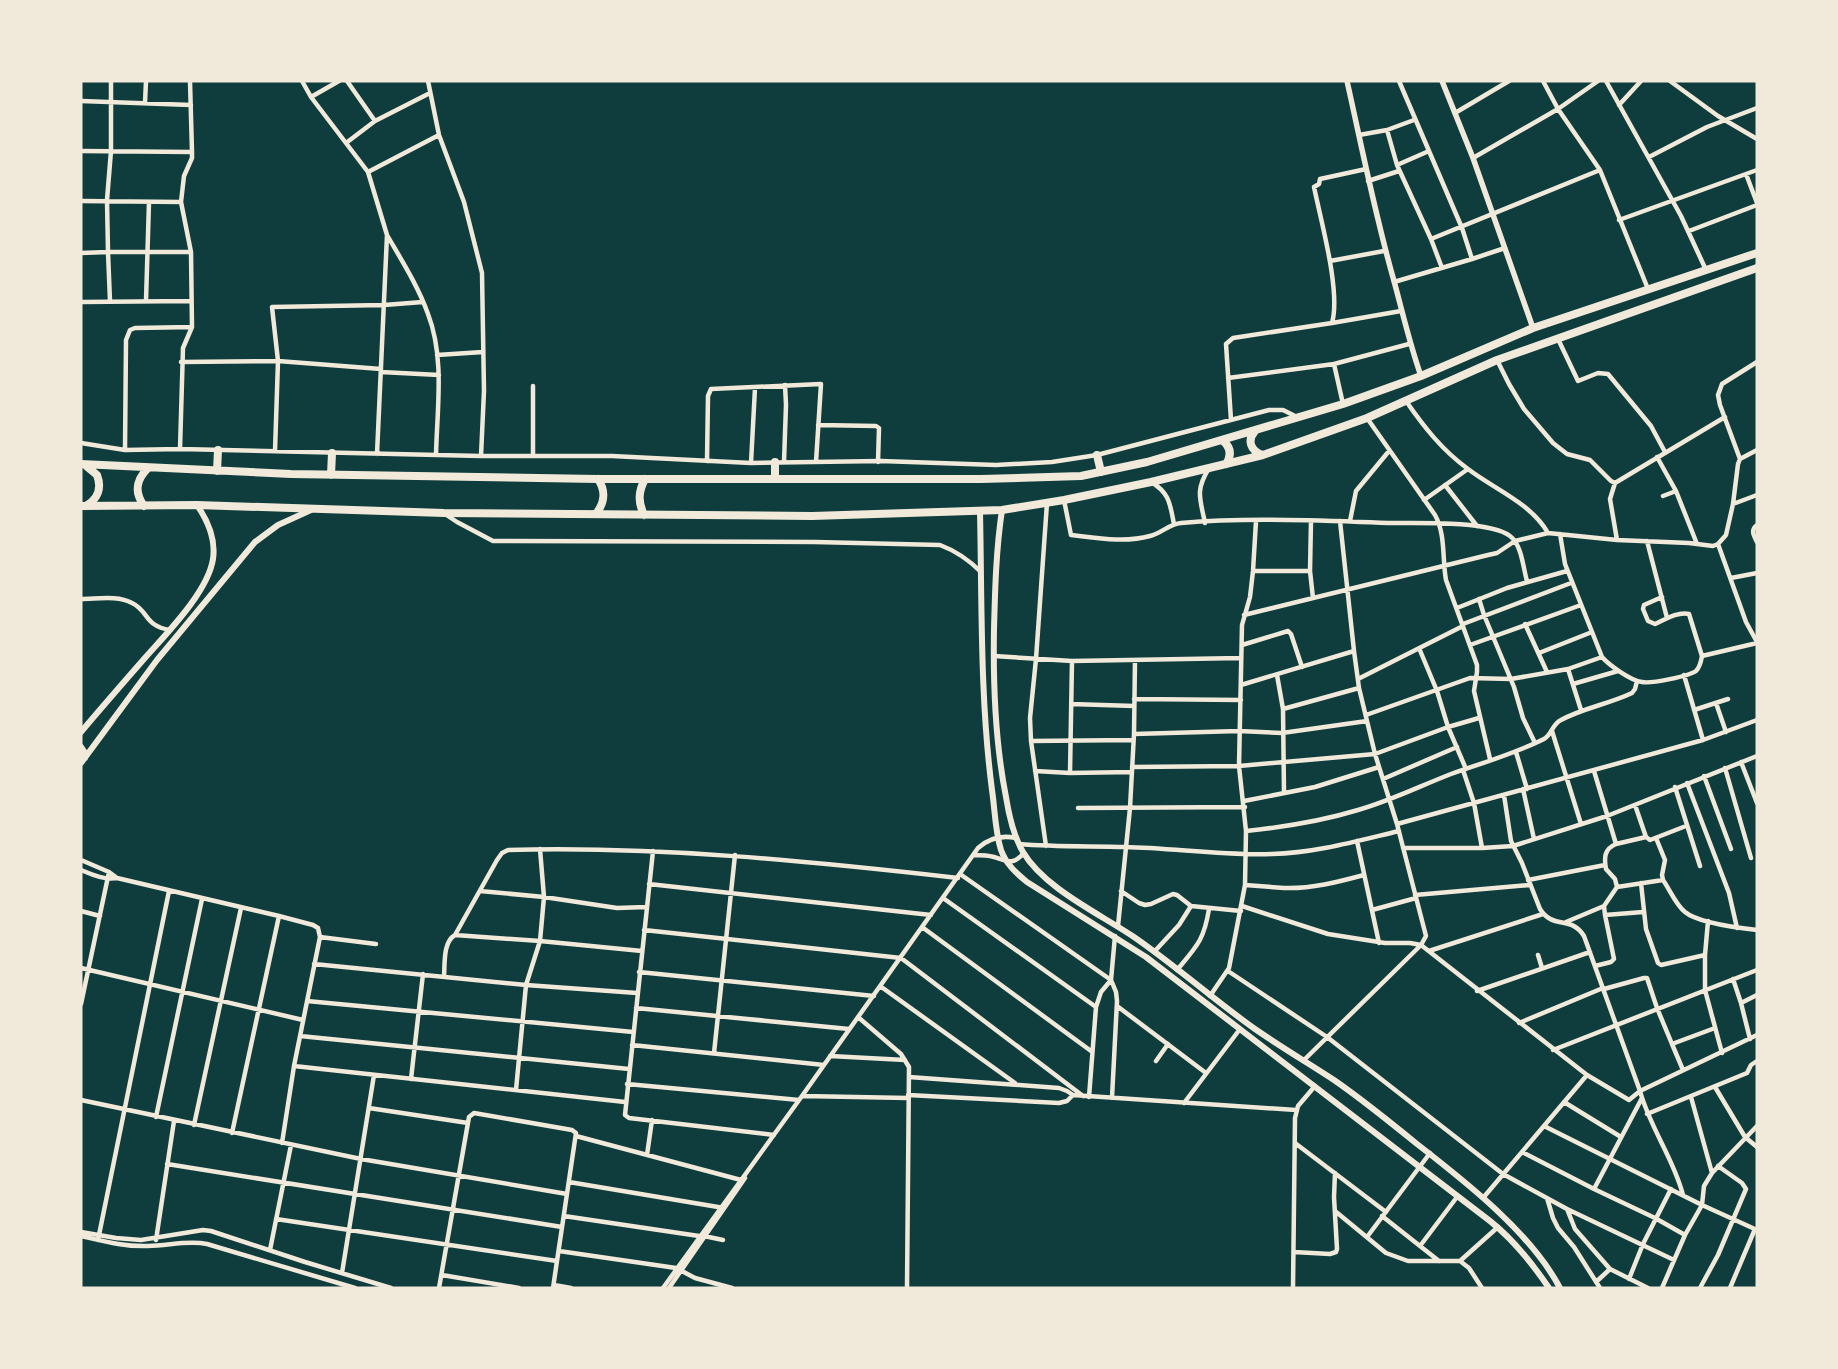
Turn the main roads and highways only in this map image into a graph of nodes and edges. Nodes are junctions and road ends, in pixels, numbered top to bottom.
1 (1757, 253) edge
2 (1757, 268) edge
3 (1255, 431) junction
4 (1222, 440) junction
5 (218, 450) road end
6 (332, 453) road end
7 (1097, 455) road end
8 (1263, 455) junction
9 (775, 462) road end
10 (1226, 464) junction
11 (83, 465) edge
12 (148, 468) junction
13 (217, 471) junction
14 (1100, 472) junction
15 (331, 475) junction
16 (598, 479) junction
17 (645, 479) junction
18 (775, 479) junction
19 (197, 505) junction
20 (83, 506) edge
21 (144, 506) junction
22 (311, 510) junction
23 (1002, 510) junction
24 (980, 512) junction
25 (596, 514) junction
26 (644, 515) junction
27 (149, 653) junction
28 (157, 660) junction
29 (81, 732) edge
30 (81, 747) edge
31 (83, 760) edge
32 (1549, 1288) edge
33 (1560, 1288) edge

1 - 3 main road
2 - 8 main road
3 - 4 main road
3 - 8 main road
4 - 10 main road
4 - 14 main road
5 - 13 main road
6 - 15 main road
7 - 14 main road
8 - 10 main road
9 - 18 main road
10 - 23 main road
11 - 12 main road
11 - 20 main road
12 - 13 main road
12 - 21 main road
13 - 15 main road
14 - 18 main road
15 - 16 main road
16 - 17 main road
16 - 25 main road
17 - 18 main road
17 - 26 main road
19 - 21 main road
19 - 22 main road
19 - 27 main road
20 - 21 main road
22 - 25 main road
22 - 28 main road
23 - 24 main road
23 - 33 main road
24 - 26 main road
24 - 32 main road
25 - 26 main road
27 - 28 main road
27 - 29 main road
28 - 31 main road
30 - 31 main road

